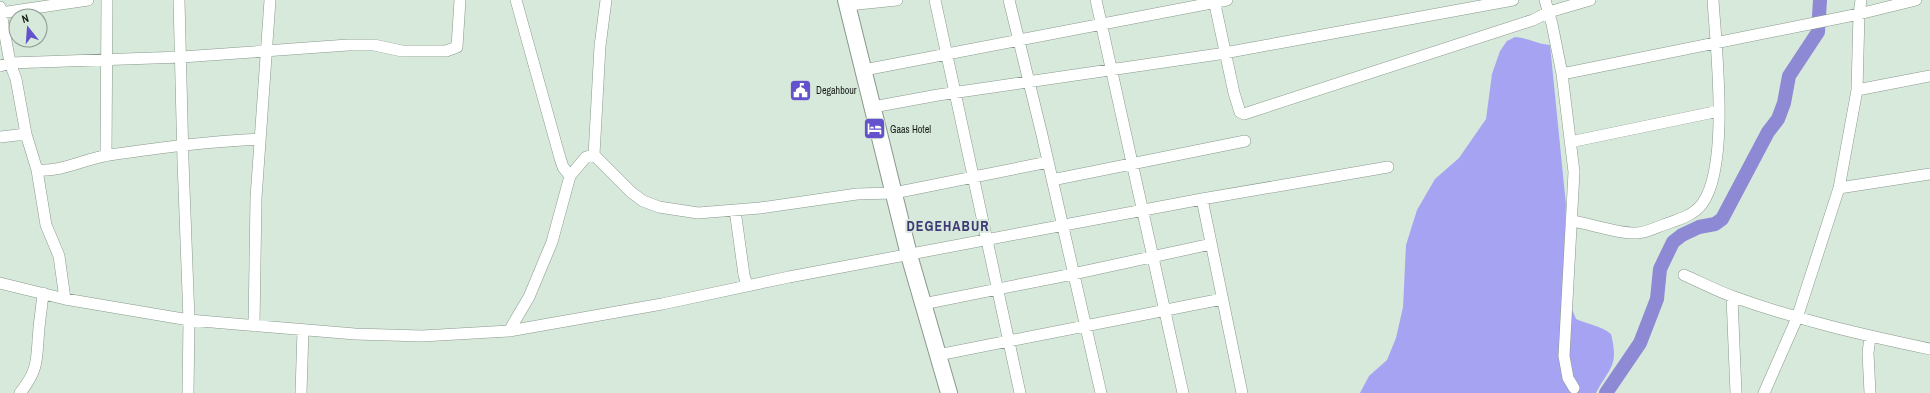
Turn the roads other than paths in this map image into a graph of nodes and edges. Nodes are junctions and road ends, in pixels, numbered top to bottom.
1 (88, 0) edge
2 (107, 0) edge
3 (179, 0) edge
4 (270, 0) edge
5 (460, 0) edge
6 (516, 0) edge
7 (606, 0) edge
8 (897, 0) edge
9 (934, 0) edge
10 (1009, 0) edge
11 (1096, 0) edge
12 (1227, 0) edge
13 (1513, 0) edge
14 (1545, 0) edge
15 (1590, 0) edge
16 (1713, 0) edge
17 (1861, 0) edge
18 (1916, 0) edge
19 (1214, 1) edge
20 (41, 3) edge
21 (847, 3) edge
22 (1, 10) edge
23 (1548, 12) junction
24 (1859, 14) junction
25 (1102, 24) junction
26 (1018, 40) junction
27 (1715, 42) junction
28 (267, 50) junction
29 (1225, 52) junction
30 (946, 54) junction
31 (181, 57) junction
32 (107, 60) junction
33 (5, 64) edge
34 (864, 70) junction
35 (1111, 70) junction
36 (1562, 74) junction
37 (1930, 76) edge
38 (1029, 82) junction
39 (1857, 90) junction
40 (954, 93) junction
41 (873, 107) junction
42 (1719, 111) junction
43 (26, 134) junction
44 (0, 137) edge
45 (260, 139) junction
46 (1245, 141) dead end
47 (1570, 142) junction
48 (182, 145) junction
49 (594, 155) junction
50 (106, 156) junction
51 (1048, 162) junction
52 (1131, 164) junction
53 (1388, 167) dead end
54 (37, 170) junction
55 (1930, 174) edge
56 (570, 176) junction
57 (973, 177) junction
58 (1052, 180) junction
59 (1839, 188) junction
60 (894, 193) junction
61 (1202, 199) junction
62 (736, 210) junction
63 (1141, 211) junction
64 (1572, 221) junction
65 (1062, 226) junction
66 (986, 241) junction
67 (1212, 244) junction
68 (909, 256) junction
69 (1152, 257) junction
70 (1073, 274) junction
71 (1684, 275) dead end
72 (0, 283) edge
73 (747, 285) junction
74 (997, 289) junction
75 (43, 294) junction
76 (1732, 296) junction
77 (65, 299) junction
78 (1222, 299) junction
79 (923, 304) junction
80 (1164, 310) junction
81 (1797, 318) junction
82 (189, 320) junction
83 (254, 326) junction
84 (1085, 326) junction
85 (303, 330) junction
86 (508, 331) junction
87 (1870, 337) junction
88 (1008, 341) junction
89 (1930, 349) edge
90 (938, 355) junction
91 (1574, 388) dead end
92 (20, 393) edge
93 (188, 393) edge
94 (301, 393) edge
95 (949, 393) edge
96 (1020, 393) edge
97 (1101, 393) edge
98 (1183, 393) edge
99 (1242, 393) edge
100 (1736, 393) edge
101 (1764, 393) edge
102 (1870, 393) edge

1 - 20 street
2 - 32 street
3 - 31 street
4 - 28 street
5 - 28 street
6 - 56 street
7 - 49 street
8 - 21 street
9 - 30 street
10 - 26 street
11 - 25 street
12 - 19 street
13 - 29 street
14 - 23 street
15 - 23 street
16 - 27 street
17 - 24 street
18 - 24 street
19 - 25 street
19 - 29 street
20 - 22 street
21 - 34 highway
22 - 33 street
23 - 29 street
23 - 36 street
24 - 27 street
24 - 39 street
25 - 26 street
25 - 35 street
26 - 30 street
26 - 38 street
27 - 36 street
27 - 42 street
28 - 31 street
28 - 45 street
29 - 35 street
30 - 34 street
30 - 40 street
31 - 32 street
31 - 48 street
32 - 33 street
32 - 50 street
33 - 43 street
34 - 41 highway
35 - 38 street
35 - 52 street
36 - 47 street
37 - 39 street
38 - 40 street
38 - 51 street
39 - 59 street
40 - 41 street
40 - 57 street
41 - 60 highway
42 - 47 street
42 - 64 street
43 - 44 street
43 - 54 street
45 - 48 street
45 - 83 street
46 - 52 street
47 - 64 street
48 - 50 street
48 - 82 street
49 - 56 street
49 - 62 street
50 - 54 street
51 - 57 street
51 - 58 street
52 - 58 street
52 - 63 street
53 - 61 street
54 - 77 street
55 - 59 street
56 - 86 street
57 - 60 street
57 - 66 street
58 - 65 street
59 - 81 street
60 - 62 street
60 - 68 highway
61 - 63 street
61 - 67 street
62 - 73 street
63 - 65 street
63 - 69 street
64 - 91 street
65 - 66 street
65 - 70 street
66 - 68 street
66 - 74 street
67 - 69 street
67 - 78 street
68 - 73 street
68 - 79 highway
69 - 70 street
69 - 80 street
70 - 74 street
70 - 84 street
71 - 76 street
72 - 75 street
73 - 86 street
74 - 79 street
74 - 88 street
75 - 77 street
75 - 92 street
76 - 81 street
76 - 100 street
77 - 82 street
78 - 80 street
78 - 99 street
79 - 90 highway
80 - 84 street
80 - 98 street
81 - 87 street
81 - 101 street
82 - 83 street
82 - 93 street
83 - 85 street
84 - 88 street
84 - 97 street
85 - 86 street
85 - 94 street
87 - 89 street
87 - 102 street
88 - 90 street
88 - 96 street
90 - 95 highway

